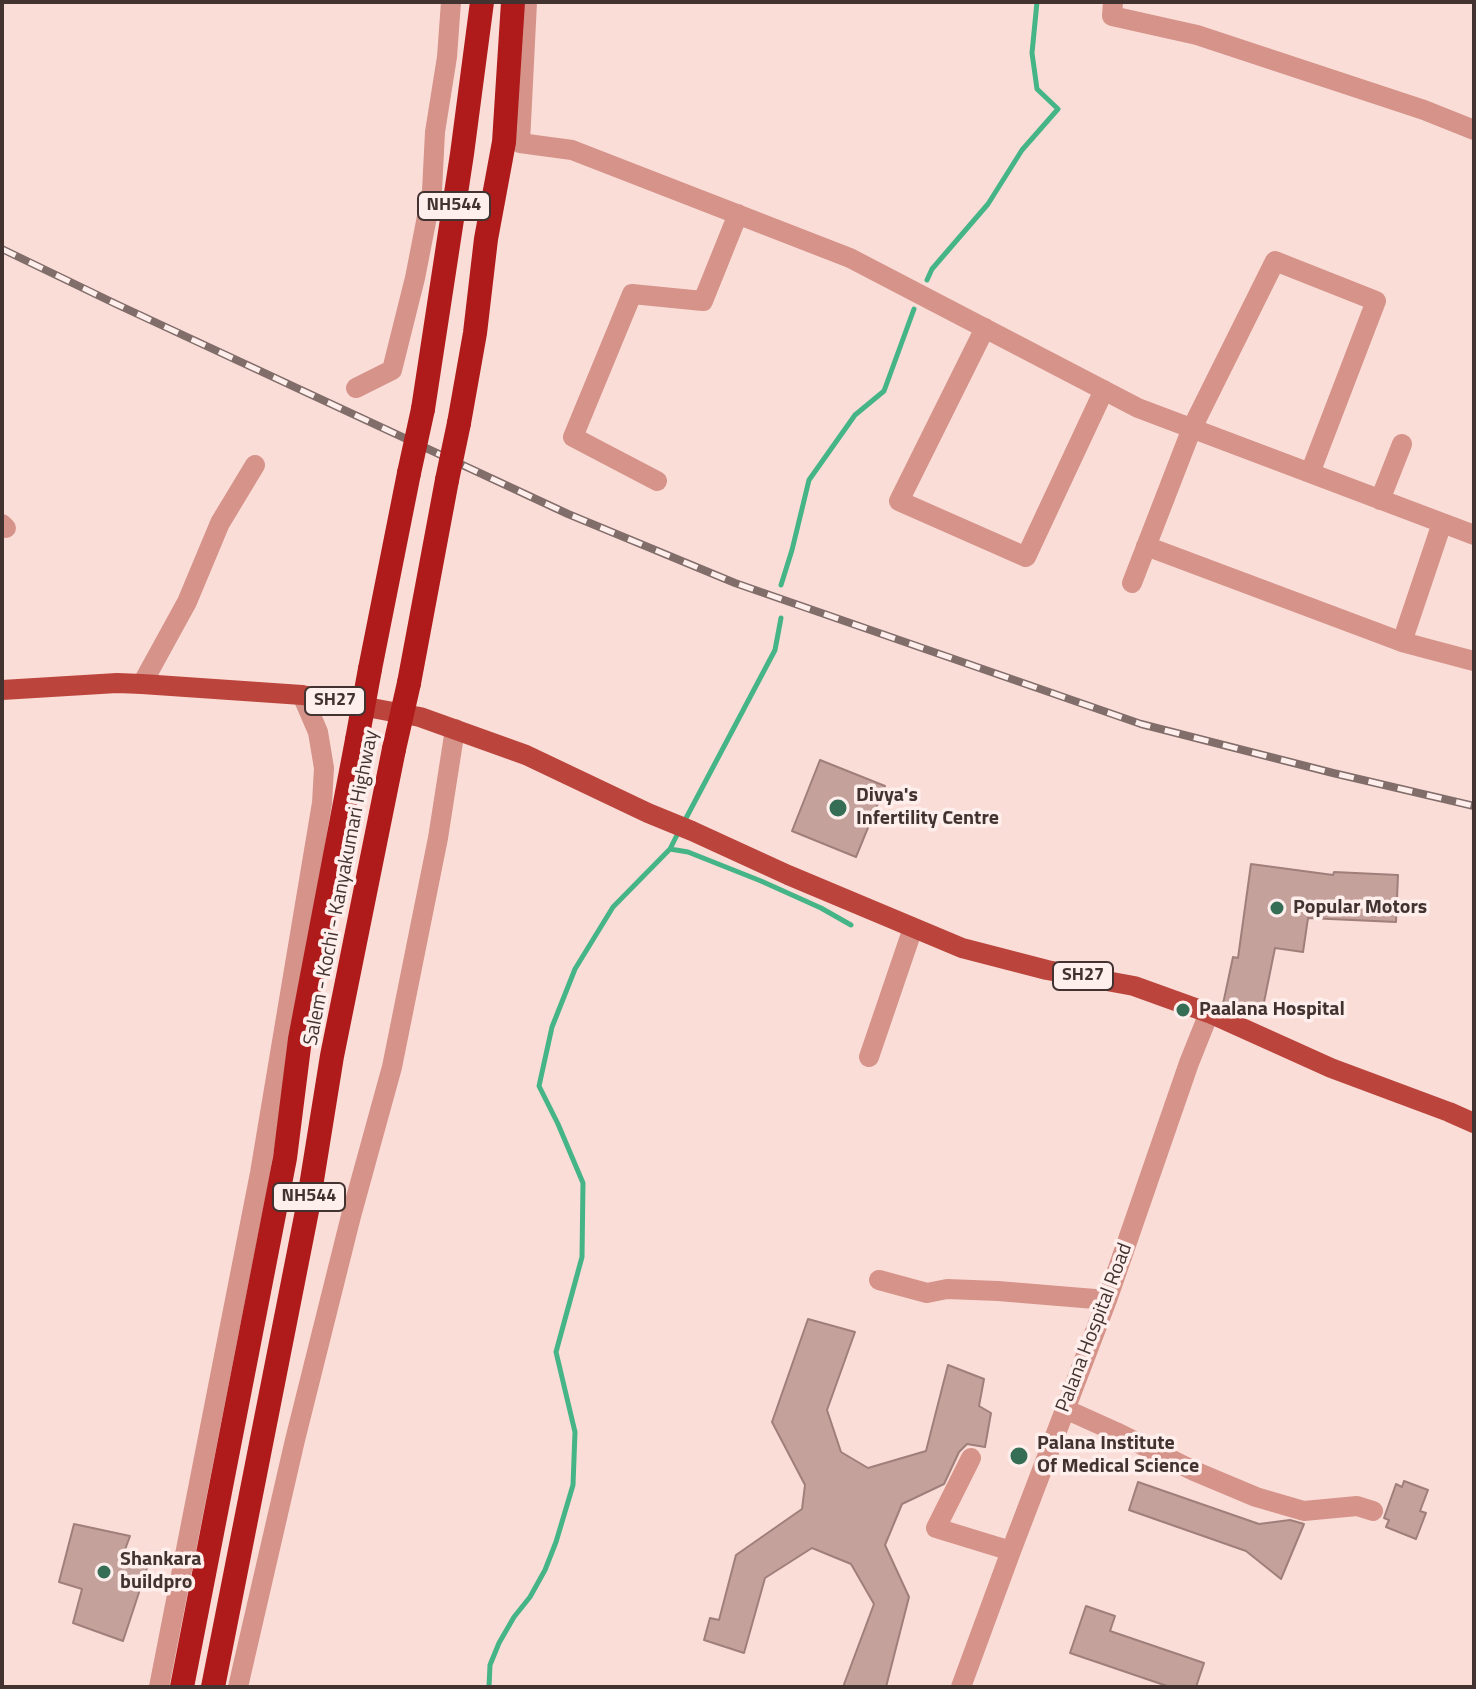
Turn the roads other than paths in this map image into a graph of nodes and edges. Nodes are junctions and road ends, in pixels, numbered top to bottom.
1 (451, 2) edge
2 (482, 2) edge
3 (513, 2) edge
4 (527, 2) edge
5 (1113, 2) edge
6 (1474, 130) edge
7 (738, 214) junction
8 (985, 328) junction
9 (356, 388) dead end
10 (1104, 390) junction
11 (1192, 428) junction
12 (1402, 444) dead end
13 (255, 465) dead end
14 (1310, 473) junction
15 (657, 481) dead end
16 (1380, 500) junction
17 (1442, 523) junction
18 (1474, 535) edge
19 (1146, 546) junction
20 (1132, 583) dead end
21 (1402, 642) junction
22 (1474, 661) edge
23 (142, 684) junction
24 (2, 690) edge
25 (302, 695) junction
26 (455, 729) junction
27 (913, 928) junction
28 (1209, 1013) junction
29 (869, 1057) dead end
30 (1474, 1123) edge
31 (879, 1280) dead end
32 (1107, 1300) junction
33 (1065, 1409) junction
34 (971, 1458) dead end
35 (1373, 1511) dead end
36 (1011, 1551) junction
37 (159, 1687) edge
38 (182, 1687) edge
39 (213, 1687) edge
40 (238, 1687) edge
41 (961, 1687) edge

1 - 9 street
2 - 38 highway, Salem - Kochi - Kanyakumari Highway / NH544, bridge
3 - 39 highway, Salem - Kochi - Kanyakumari Highway / NH544, bridge
4 - 7 street
5 - 6 street
7 - 8 street
7 - 15 street
8 - 10 street
8 - 10 street
10 - 11 street
11 - 14 street
11 - 14 street
11 - 19 street
12 - 16 street
13 - 23 street
14 - 16 street
16 - 17 street
17 - 18 street
17 - 21 street
19 - 20 street
19 - 21 street
21 - 22 street
23 - 24 main road, SH27
23 - 25 main road, SH27
25 - 26 main road, SH27
25 - 37 street
26 - 27 main road, SH27
26 - 40 street
27 - 28 main road, SH27
27 - 29 street
28 - 30 main road, SH27
28 - 32 street, Palana Hospital Road
31 - 32 street
32 - 33 street, Palana Hospital Road
33 - 35 street
33 - 36 street, Palana Hospital Road
34 - 36 street
36 - 41 street, Palana Hospital Road

